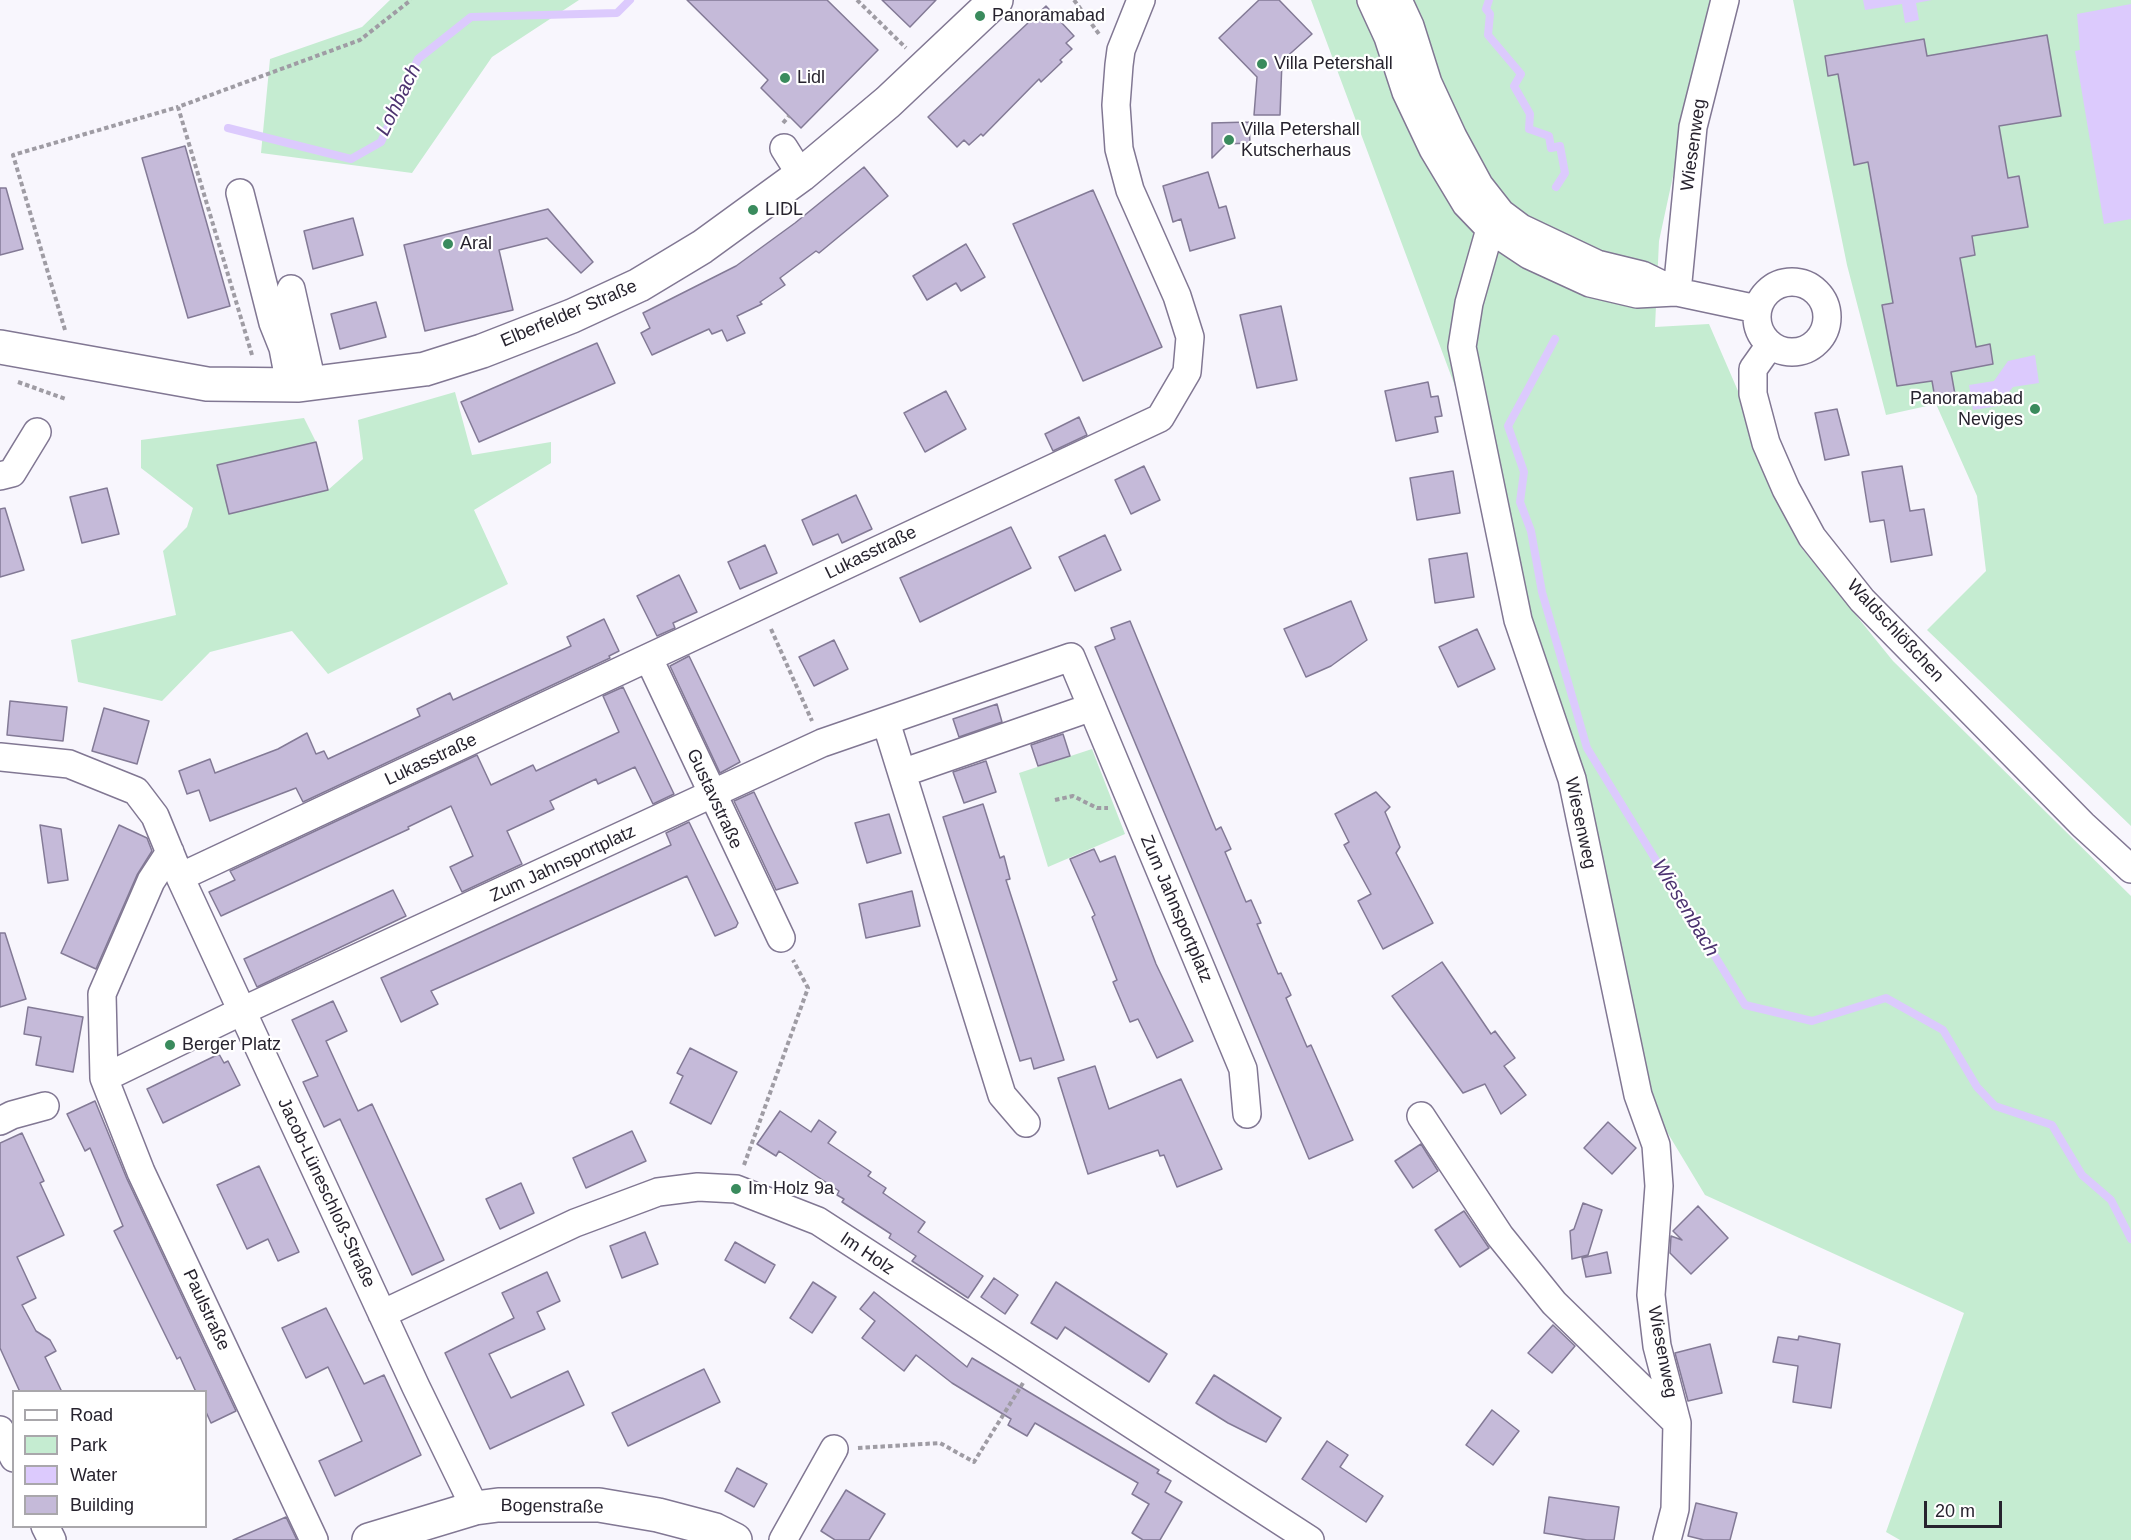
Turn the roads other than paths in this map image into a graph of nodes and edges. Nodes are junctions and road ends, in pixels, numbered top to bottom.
1 (996, 0) edge
2 (1141, 0) edge
3 (1371, 0) edge
4 (1398, 0) edge
5 (1725, 0) edge
6 (240, 193) dead end
7 (1495, 221) junction
8 (291, 289) dead end
9 (1677, 292) junction
10 (1757, 309) junction
11 (1770, 345) junction
12 (0, 347) edge
13 (287, 384) junction
14 (37, 432) dead end
15 (0, 476) edge
16 (649, 659) junction
17 (1092, 707) junction
18 (886, 722) junction
19 (0, 757) edge
20 (902, 772) junction
21 (712, 796) junction
22 (175, 865) junction
23 (2131, 869) edge
24 (781, 938) road end
25 (242, 1011) junction
26 (104, 1078) junction
27 (45, 1106) dead end
28 (1247, 1114) dead end
29 (1421, 1116) dead end
30 (0, 1121) edge
31 (1026, 1123) dead end
32 (382, 1314) junction
33 (1677, 1423) junction
34 (0, 1430) edge
35 (834, 1449) road end
36 (12, 1454) edge
37 (475, 1508) junction
38 (314, 1540) edge
39 (369, 1540) edge
40 (735, 1540) edge
41 (783, 1540) edge
42 (1310, 1540) edge
43 (1667, 1540) edge

1 - 13 main road, Elberfelder Straße
2 - 16 street, Lukasstraße
3 - 7 street
4 - 7 street
5 - 9 street, Wiesenweg
6 - 13 street
7 - 9 street
7 - 33 street, Wiesenweg
8 - 13 street
9 - 10 street
10 - 11 street
10 - 11 street
11 - 23 street, Waldschlößchen
12 - 13 main road, Elberfelder Straße
14 - 15 street
16 - 21 street, Gustavstraße
16 - 22 street, Lukasstraße
17 - 18 street, Zum Jahnsportplatz
17 - 20 street
17 - 28 street, Zum Jahnsportplatz
18 - 20 street
18 - 21 street, Zum Jahnsportplatz
19 - 22 street, Jacob-Lüneschloß-Straße
20 - 31 street
21 - 24 street, Gustavstraße
21 - 25 street, Zum Jahnsportplatz
22 - 25 street, Jacob-Lüneschloß-Straße
22 - 26 street
25 - 26 street, Zum Jahnsportplatz
25 - 32 street, Jacob-Lüneschloß-Straße
26 - 38 street, Paulstraße
27 - 30 street
29 - 33 street, Wiesenweg
32 - 37 street, Jacob-Lüneschloß-Straße
32 - 42 street, Im Holz
33 - 43 street, Wiesenweg
34 - 36 street
35 - 41 street
37 - 39 main road, Bogenstraße
37 - 40 main road, Bogenstraße

